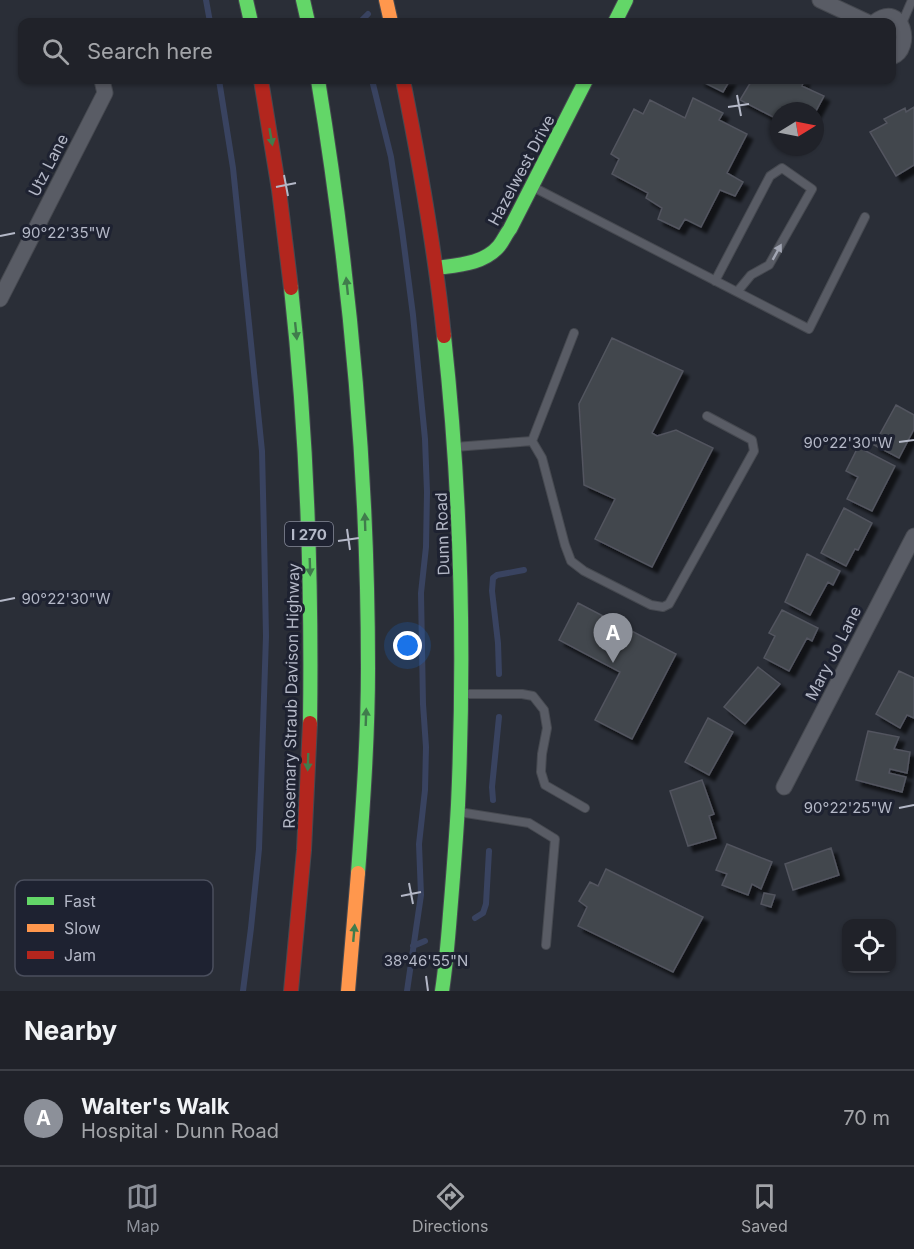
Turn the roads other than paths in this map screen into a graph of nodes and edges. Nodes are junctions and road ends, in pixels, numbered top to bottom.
1 (246, 0) edge
2 (303, 0) edge
3 (386, 0) edge
4 (627, 0) edge
5 (820, 0) edge
6 (912, 0) edge
7 (249, 18) edge
8 (307, 18) edge
9 (390, 18) edge
10 (617, 18) edge
11 (858, 18) edge
12 (881, 18) edge
13 (903, 21) junction
14 (896, 56) edge
15 (103, 84) edge
16 (262, 84) edge
17 (319, 84) edge
18 (404, 84) edge
19 (584, 84) edge
20 (532, 186) junction
21 (865, 217) dead end
22 (436, 268) junction
23 (716, 281) junction
24 (737, 292) junction
25 (0, 299) edge
26 (574, 333) dead end
27 (707, 416) dead end
28 (532, 441) junction
29 (453, 447) junction
30 (914, 536) edge
31 (461, 694) junction
32 (784, 787) dead end
33 (585, 808) dead end
34 (458, 812) junction
35 (546, 945) dead end
36 (291, 991) edge
37 (348, 991) edge
38 (442, 991) edge

1 - 7 main road
2 - 8 main road
3 - 9 main road
4 - 10 main road
5 - 11 street
6 - 13 lane
12 - 13 street
13 - 14 street
15 - 25 street, Utz Lane
16 -> 36 main road, Rosemary Straub Davison Highway / I 270
37 -> 17 main road
18 - 22 main road, Dunn Road
19 - 20 main road, Hazelwest Drive
20 - 22 main road, Hazelwest Drive
20 - 23 lane
21 - 24 lane
22 - 29 main road, Dunn Road
23 - 24 lane
24 -> 23 lane
26 - 28 lane
27 - 28 lane
28 - 29 lane
29 - 31 main road, Dunn Road
30 - 32 street, Mary Jo Lane
31 - 33 lane
31 - 34 main road, Dunn Road
34 - 35 lane
34 - 38 main road, Dunn Road

